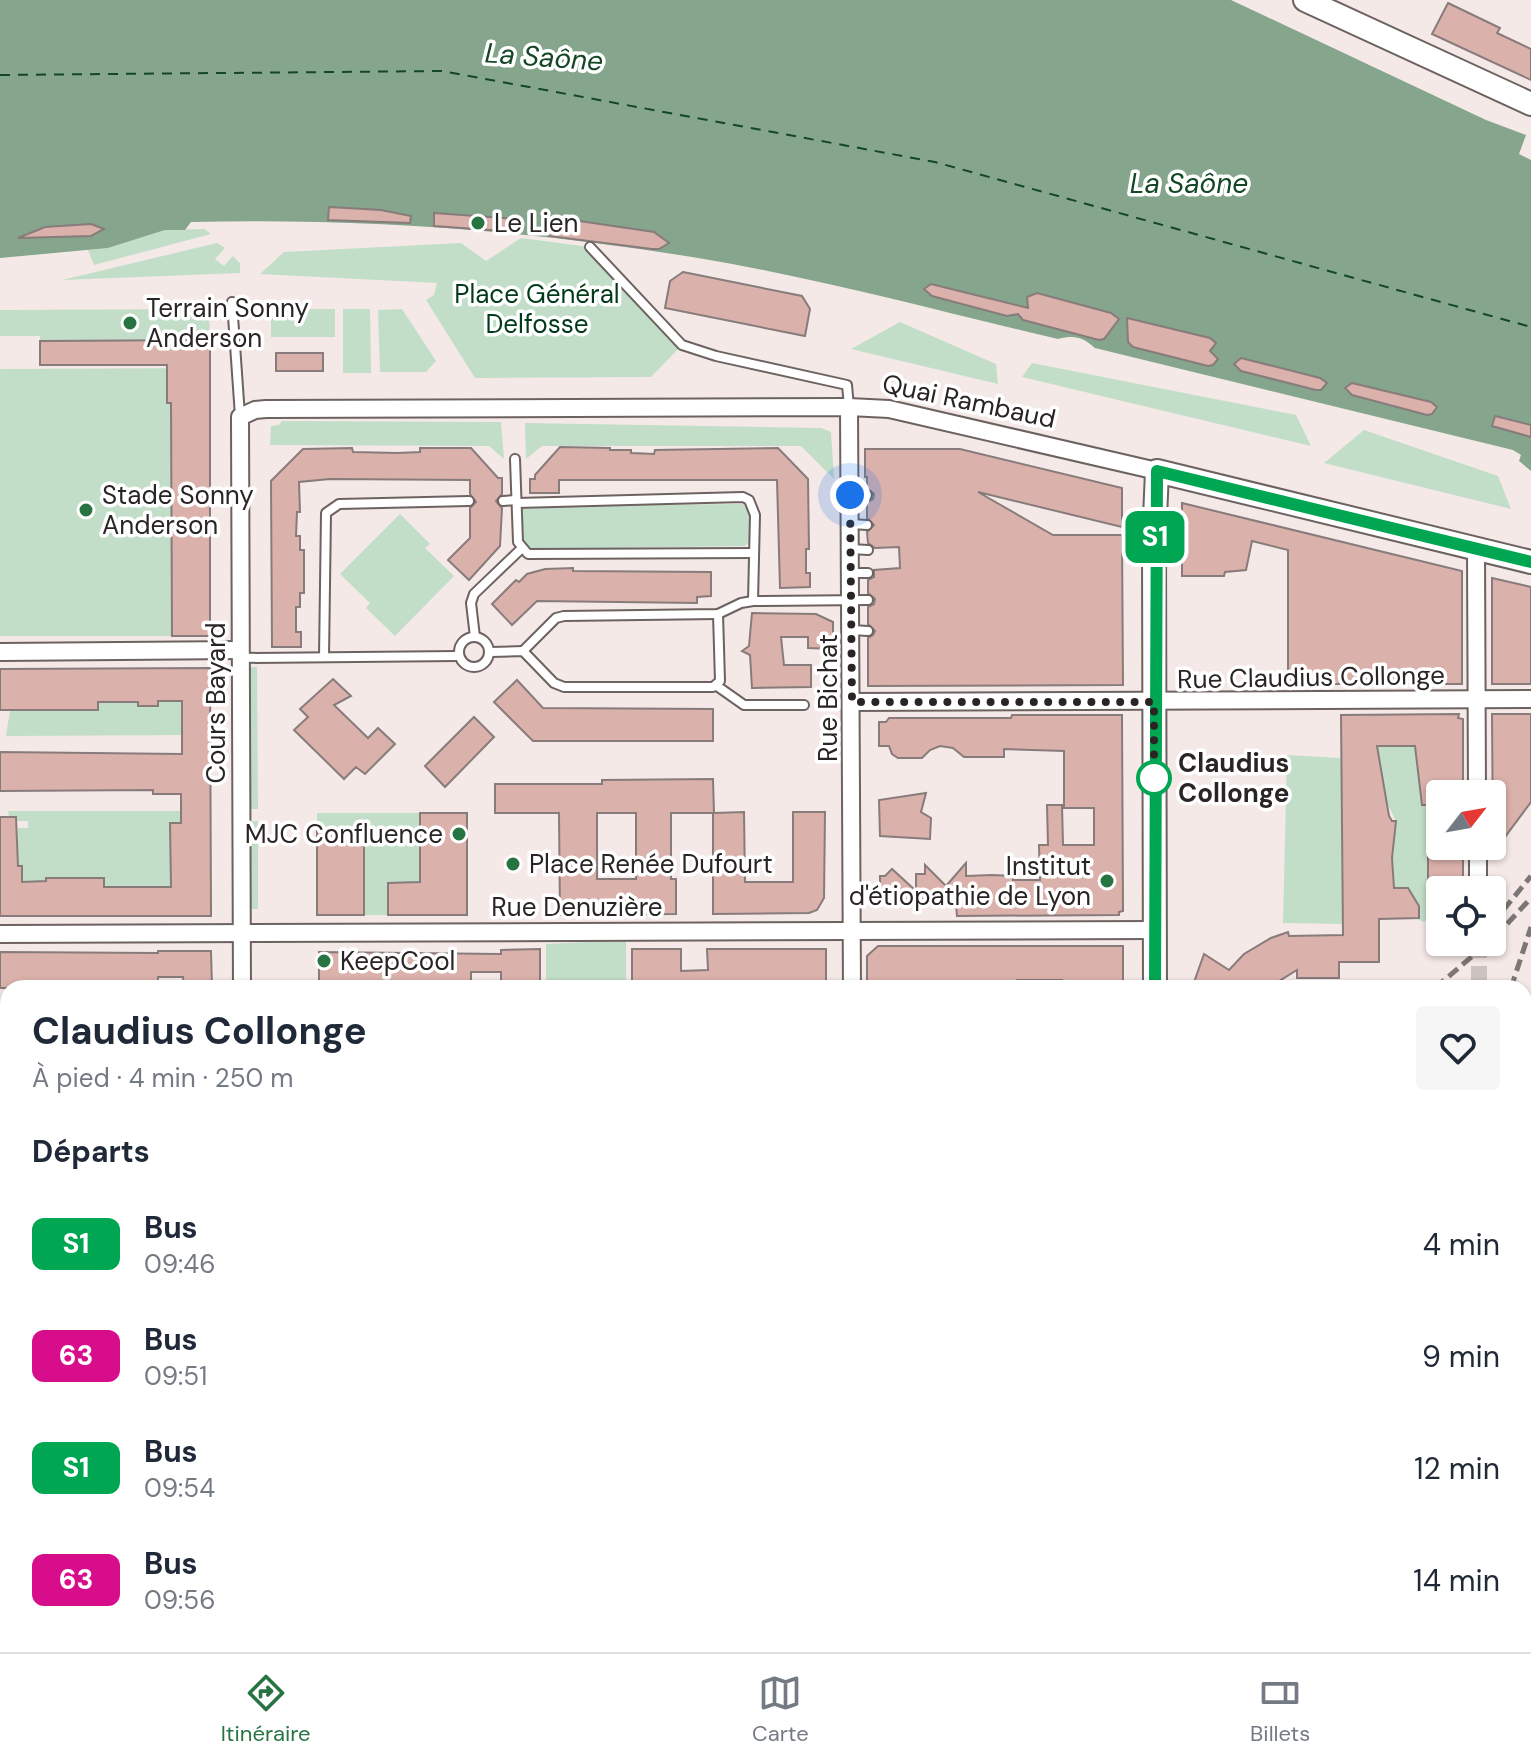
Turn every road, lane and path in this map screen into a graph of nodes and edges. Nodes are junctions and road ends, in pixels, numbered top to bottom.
1 (1305, 0) edge
2 (1531, 104) edge
3 (590, 247) dead end
4 (232, 302) dead end
5 (849, 407) junction
6 (240, 417) junction
7 (515, 459) dead end
8 (1157, 471) junction
9 (469, 501) dead end
10 (503, 501) dead end
11 (516, 502) junction
12 (521, 549) junction
13 (1476, 550) junction
14 (754, 553) junction
15 (1531, 562) edge
16 (860, 600) junction
17 (753, 601) junction
18 (718, 614) junction
19 (475, 637) junction
20 (523, 651) junction
21 (0, 652) edge
22 (491, 652) junction
23 (240, 654) junction
24 (458, 656) junction
25 (324, 657) junction
26 (717, 686) junction
27 (1476, 699) junction
28 (1531, 699) edge
29 (852, 702) junction
30 (1154, 702) junction
31 (804, 705) dead end
32 (1477, 780) edge
33 (1155, 930) junction
34 (852, 931) junction
35 (241, 933) junction
36 (0, 934) edge
37 (242, 980) edge
38 (852, 980) edge
39 (1155, 980) edge

1 - 2 street
3 - 5 lane
4 - 6 lane
5 - 6 street, Quai Rambaud
5 - 8 street, Quai Rambaud
5 - 16 street, Rue Bichat
6 - 23 street, Cours Bayard
7 - 11 lane
8 - 13 street, Quai Rambaud
8 - 30 street
9 - 25 lane
10 - 11 lane
11 - 12 lane
11 - 14 lane
12 - 14 lane
12 - 19 lane
13 - 15 street, Quai Rambaud
13 - 27 street
14 - 17 lane
16 - 17 lane
16 - 29 street, Rue Bichat
17 - 18 lane
18 - 20 lane
18 - 26 lane
19 - 22 lane
19 - 24 lane
20 - 22 lane
20 - 26 lane
21 - 23 street
22 - 24 lane
23 - 25 lane
23 - 35 street, Cours Bayard
24 - 25 lane
26 - 31 lane
27 - 28 street, Rue Claudius Collonge
27 - 30 street, Rue Claudius Collonge
27 - 32 street
29 - 30 street, Rue Claudius Collonge
29 - 34 street, Rue Bichat
30 - 33 street
33 - 34 street, Rue Denuzière
33 - 39 street
34 - 35 street, Rue Denuzière
34 - 38 street, Rue Bichat
35 - 36 street, Rue Denuzière
35 - 37 street, Cours Bayard

